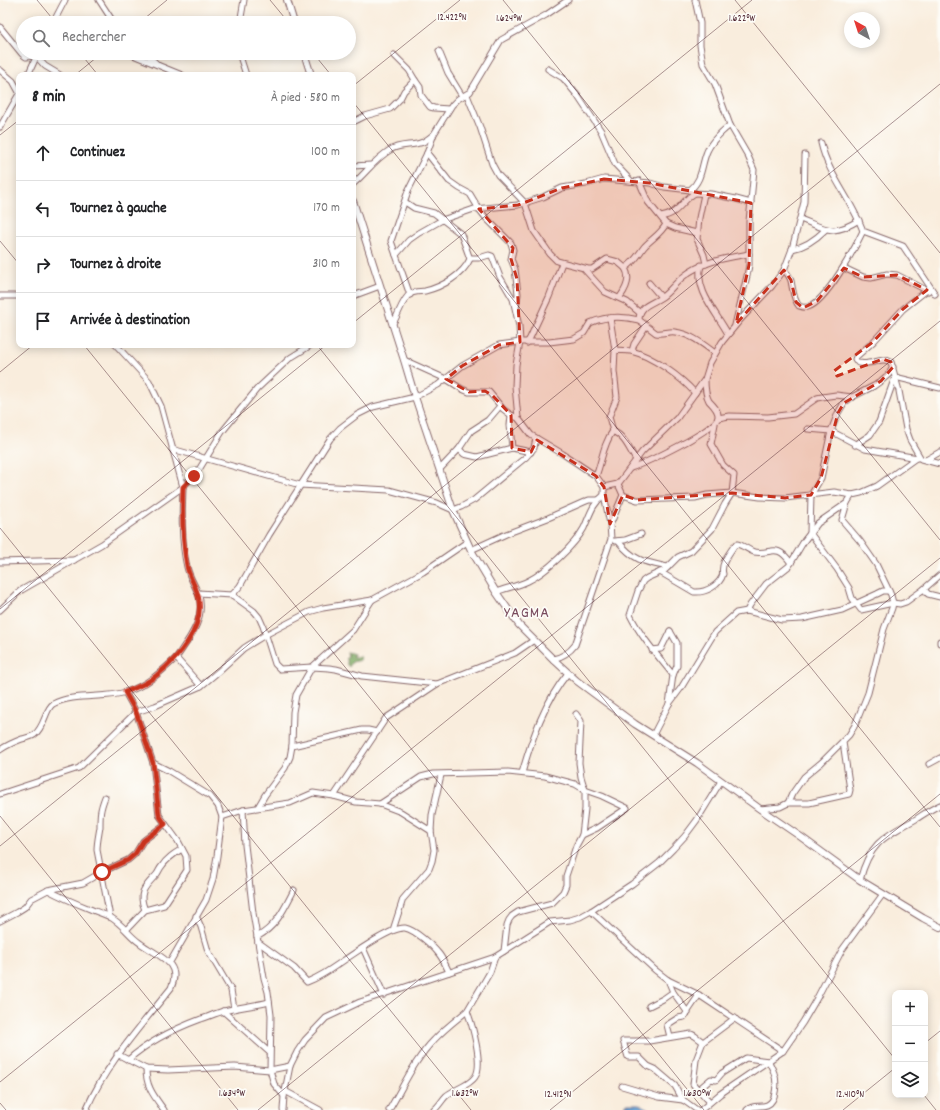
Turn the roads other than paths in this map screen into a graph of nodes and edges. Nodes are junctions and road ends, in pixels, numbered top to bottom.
1 (65, 0) edge
2 (99, 0) edge
3 (244, 0) edge
4 (287, 0) edge
5 (568, 0) edge
6 (695, 0) edge
7 (57, 16) edge
8 (109, 16) edge
9 (241, 16) edge
10 (292, 16) edge
11 (0, 27) edge
12 (16, 47) edge
13 (439, 51) dead end
14 (394, 55) dead end
15 (35, 60) edge
16 (41, 60) edge
17 (145, 60) edge
18 (153, 60) edge
19 (241, 60) edge
20 (306, 60) edge
21 (159, 66) junction
22 (548, 69) dead end
23 (0, 70) edge
24 (29, 72) edge
25 (55, 72) edge
26 (174, 72) edge
27 (245, 72) edge
28 (310, 72) edge
29 (416, 80) junction
30 (16, 86) edge
31 (465, 96) junction
32 (16, 98) edge
33 (449, 109) junction
34 (356, 120) edge
35 (730, 125) junction
36 (0, 126) edge
37 (434, 134) junction
38 (821, 143) dead end
39 (427, 153) junction
40 (805, 155) dead end
41 (356, 166) edge
42 (370, 166) junction
43 (630, 180) junction
44 (356, 181) edge
45 (639, 181) junction
46 (690, 190) junction
47 (695, 193) junction
48 (704, 194) junction
49 (405, 202) junction
50 (525, 203) junction
51 (751, 203) junction
52 (478, 209) junction
53 (356, 210) edge
54 (661, 217) junction
55 (800, 219) junction
56 (442, 220) junction
57 (859, 220) junction
58 (666, 224) junction
59 (825, 230) junction
60 (863, 230) junction
61 (697, 232) junction
62 (792, 250) junction
63 (749, 254) junction
64 (396, 255) junction
65 (470, 258) junction
66 (562, 263) junction
67 (703, 264) junction
68 (625, 268) junction
69 (844, 268) junction
70 (583, 269) junction
71 (784, 270) junction
72 (649, 283) dead end
73 (380, 286) junction
74 (927, 290) junction
75 (356, 295) edge
76 (410, 295) junction
77 (0, 296) edge
78 (16, 296) edge
79 (620, 297) junction
80 (661, 297) junction
81 (516, 309) junction
82 (640, 313) junction
83 (610, 318) junction
84 (639, 320) junction
85 (392, 323) junction
86 (646, 326) junction
87 (735, 326) junction
88 (728, 334) junction
89 (520, 342) junction
90 (527, 343) junction
91 (119, 348) edge
92 (306, 348) edge
93 (615, 350) junction
94 (632, 351) junction
95 (715, 353) junction
96 (404, 360) junction
97 (893, 367) junction
98 (896, 377) junction
99 (446, 379) junction
100 (704, 379) junction
101 (940, 388) edge
102 (695, 393) junction
103 (415, 397) junction
104 (852, 397) junction
105 (500, 406) junction
106 (511, 415) junction
107 (518, 418) junction
108 (718, 418) junction
109 (715, 424) junction
110 (808, 429) dead end
111 (613, 431) junction
112 (831, 431) junction
113 (536, 438) junction
114 (855, 445) junction
115 (512, 448) junction
116 (172, 449) junction
117 (459, 449) junction
118 (531, 452) junction
119 (940, 452) edge
120 (206, 459) junction
121 (921, 459) junction
122 (636, 460) junction
123 (940, 464) edge
124 (630, 468) junction
125 (440, 469) junction
126 (596, 476) junction
127 (618, 484) junction
128 (300, 485) junction
129 (183, 487) junction
130 (604, 487) junction
131 (732, 493) junction
132 (604, 495) junction
133 (623, 495) junction
134 (812, 495) junction
135 (852, 495) junction
136 (598, 500) junction
137 (847, 503) junction
138 (453, 510) junction
139 (610, 524) junction
140 (810, 533) junction
141 (641, 534) dead end
142 (611, 539) junction
143 (618, 541) junction
144 (467, 542) junction
145 (471, 550) junction
146 (76, 560) junction
147 (0, 562) edge
148 (791, 563) junction
149 (668, 567) junction
150 (660, 572) junction
151 (940, 575) edge
152 (924, 588) junction
153 (889, 591) junction
154 (496, 592) junction
155 (198, 593) junction
156 (232, 595) junction
157 (940, 597) edge
158 (372, 600) junction
159 (856, 603) junction
160 (893, 603) junction
161 (0, 610) edge
162 (747, 611) junction
163 (265, 635) junction
164 (534, 640) junction
165 (652, 650) junction
166 (176, 658) junction
167 (553, 659) junction
168 (312, 667) junction
169 (568, 673) junction
170 (673, 675) junction
171 (437, 684) junction
172 (202, 686) junction
173 (125, 692) junction
174 (669, 704) junction
175 (136, 712) junction
176 (576, 714) dead end
177 (377, 732) junction
178 (653, 735) junction
179 (843, 742) junction
180 (292, 746) junction
181 (0, 750) edge
182 (940, 758) edge
183 (153, 763) junction
184 (929, 764) dead end
185 (522, 773) junction
186 (441, 775) junction
187 (721, 781) junction
188 (585, 790) junction
189 (0, 794) edge
190 (334, 796) junction
191 (105, 798) dead end
192 (788, 803) junction
193 (380, 804) junction
194 (940, 805) edge
195 (258, 807) junction
196 (243, 810) junction
197 (760, 810) junction
198 (222, 817) junction
199 (165, 824) junction
200 (431, 831) junction
201 (582, 835) junction
202 (182, 850) junction
203 (102, 872) junction
204 (860, 880) junction
205 (48, 890) junction
206 (294, 890) dead end
207 (883, 894) junction
208 (145, 910) junction
209 (591, 911) junction
210 (196, 916) junction
211 (110, 917) junction
212 (0, 923) edge
213 (940, 927) edge
214 (126, 929) junction
215 (393, 930) junction
216 (257, 939) junction
217 (363, 948) junction
218 (504, 951) junction
219 (495, 957) junction
220 (170, 962) junction
221 (449, 972) junction
222 (668, 980) junction
223 (673, 992) junction
224 (384, 995) junction
225 (700, 995) junction
226 (269, 1002) junction
227 (649, 1006) dead end
228 (234, 1009) junction
229 (223, 1011) junction
230 (467, 1011) junction
231 (688, 1013) junction
232 (735, 1018) junction
233 (670, 1037) junction
234 (702, 1042) junction
235 (783, 1051) junction
236 (270, 1052) junction
237 (117, 1054) junction
238 (128, 1060) junction
239 (769, 1061) junction
240 (290, 1066) junction
241 (146, 1069) junction
242 (270, 1070) junction
243 (622, 1086) dead end
244 (698, 1090) junction
245 (285, 1094) junction
246 (683, 1100) junction
247 (710, 1102) junction
248 (86, 1110) edge
249 (164, 1110) edge
250 (283, 1110) edge
251 (320, 1110) edge
252 (389, 1110) edge
253 (434, 1110) edge
254 (697, 1110) edge
255 (701, 1110) edge
256 (746, 1110) edge

1 - 7 street
2 - 8 street
3 - 9 street
4 - 10 street
5 - 31 street
6 - 35 street
11 - 12 street
13 - 31 street
14 - 29 street
15 - 24 street
16 - 25 street
17 - 21 street
18 - 21 street
19 - 27 street
20 - 28 street
21 - 26 street
22 - 43 street
23 - 30 street
29 - 33 street
29 - 34 street
31 - 33 street
31 - 50 street
32 - 36 street
33 - 37 street
35 - 46 street
35 - 51 street
37 - 39 street
37 - 42 street
38 - 57 street
39 - 49 street
39 - 52 street
40 - 55 street
41 - 42 street
42 - 44 street
43 - 45 street
43 - 50 street
45 - 46 street
45 - 54 street
46 - 47 street
47 - 48 street
47 - 54 street
48 - 51 street
48 - 61 street
49 - 56 street
49 - 64 street
50 - 52 street
50 - 66 street
51 - 63 street
52 - 56 street
52 - 81 street
53 - 73 street
54 - 58 street
55 - 59 street
55 - 62 street
56 - 64 street
56 - 65 street
57 - 59 street
57 - 60 street
58 - 61 street
58 - 68 street
59 - 62 street
60 - 69 street
60 - 74 street
61 - 67 street
62 - 71 street
63 - 67 street
63 - 87 street
64 - 76 street
65 - 76 street
65 - 81 street
66 - 70 street
66 - 90 street
67 - 80 street
67 - 88 street
68 - 70 street
68 - 79 street
69 - 71 street
69 - 74 street
70 - 79 street
71 - 87 street
72 - 80 street
73 - 75 street
73 - 85 street
74 - 97 street
76 - 85 street
77 - 78 street
79 - 82 street
80 - 82 street
81 - 89 street
82 - 84 street
83 - 84 street
83 - 90 street
83 - 93 street
84 - 86 street
85 - 96 street
86 - 94 street
86 - 95 street
87 - 88 street
88 - 95 street
89 - 90 street
89 - 99 street
89 - 107 street
91 - 116 street
92 - 120 street
93 - 94 street
93 - 111 street
94 - 102 street
95 - 100 street
96 - 99 street
96 - 103 street
97 - 98 street
97 - 104 street
98 - 101 street
98 - 114 street
98 - 121 street
99 - 103 street
99 - 105 street
100 - 102 street
100 - 108 street
102 - 122 street
103 - 125 street
103 - 128 street
104 - 108 street
104 - 112 street
105 - 106 street
105 - 117 street
106 - 107 street
106 - 115 street
107 - 113 street
108 - 109 street
109 - 124 street
109 - 131 street
110 - 112 street
111 - 122 street
111 - 126 street
112 - 114 street
112 - 134 street
113 - 118 street
113 - 126 street
114 - 121 street
115 - 117 street
115 - 118 street
116 - 120 street
116 - 129 street
117 - 125 street
118 - 138 street
119 - 121 street
120 - 128 street
120 - 129 street
121 - 123 street
121 - 135 street
122 - 124 street
124 - 127 street
125 - 138 street
126 - 130 street
127 - 130 street
127 - 133 street
128 - 138 street
128 - 156 street
129 - 146 street
129 - 155 street
130 - 132 street
131 - 133 street
131 - 134 street
131 - 149 street
132 - 136 street
132 - 139 street
133 - 139 street
134 - 135 street
134 - 140 street
135 - 137 street
136 - 145 street
136 - 154 street
137 - 140 street
137 - 153 street
138 - 144 street
139 - 142 street
140 - 148 street
140 - 159 street
141 - 143 street
142 - 143 street
142 - 167 street
143 - 149 street
144 - 145 street
144 - 158 street
145 - 154 street
146 - 147 street
146 - 161 street
148 - 150 street
148 - 162 street
149 - 150 street
150 - 165 street
151 - 152 street
152 - 157 street
152 - 160 street
153 - 159 street
153 - 160 street
154 - 164 street
155 - 156 street
155 - 166 street
156 - 163 street
158 - 163 street
158 - 168 street
159 - 160 street
159 - 162 street
160 - 179 street
162 - 174 street
163 - 168 street
163 - 172 street
164 - 167 street
164 - 171 street
165 - 170 street
165 - 170 street
166 - 172 street
166 - 173 street
167 - 169 street
168 - 171 street
168 - 180 street
169 - 178 street
169 - 185 street
170 - 174 street
171 - 177 street
172 - 175 street
173 - 175 street
173 - 181 street
174 - 178 street
175 - 183 street
175 - 189 street
176 - 188 street
177 - 180 street
177 - 190 street
178 - 187 street
179 - 192 street
179 - 192 street
180 - 195 street
182 - 184 street
183 - 198 street
183 - 199 street
185 - 186 street
185 - 188 street
186 - 193 street
186 - 200 street
187 - 197 street
187 - 209 street
188 - 201 street
188 - 201 street
190 - 193 street
190 - 195 street
191 - 203 street
192 - 197 street
193 - 200 street
194 - 204 street
195 - 196 street
196 - 198 street
196 - 216 street
197 - 204 street
198 - 210 street
199 - 202 street
199 - 203 street
200 - 215 street
201 - 218 street
202 - 208 street
202 - 208 street
203 - 205 street
203 - 211 street
204 - 207 street
205 - 211 street
205 - 212 street
206 - 216 street
207 - 213 street
207 - 235 street
208 - 214 street
209 - 218 street
209 - 222 street
210 - 220 street
210 - 228 street
211 - 214 street
214 - 220 street
215 - 217 street
215 - 221 street
216 - 217 street
216 - 226 street
217 - 224 street
218 - 219 street
219 - 221 street
219 - 230 street
220 - 237 street
221 - 224 street
222 - 223 street
222 - 225 street
223 - 227 street
223 - 231 street
224 - 240 street
225 - 231 street
225 - 232 street
226 - 228 street
226 - 236 street
228 - 229 street
229 - 236 street
229 - 238 street
230 - 252 street
230 - 253 street
231 - 233 street
232 - 234 street
232 - 235 street
233 - 234 street
233 - 246 street
234 - 244 street
235 - 239 street
236 - 242 street
237 - 238 street
237 - 248 street
238 - 241 street
239 - 244 street
239 - 247 street
239 - 256 street
240 - 242 street
240 - 245 street
241 - 242 street
241 - 249 street
242 - 245 street
243 - 246 street
244 - 247 street
245 - 250 street
245 - 251 street
246 - 254 street
247 - 255 street

